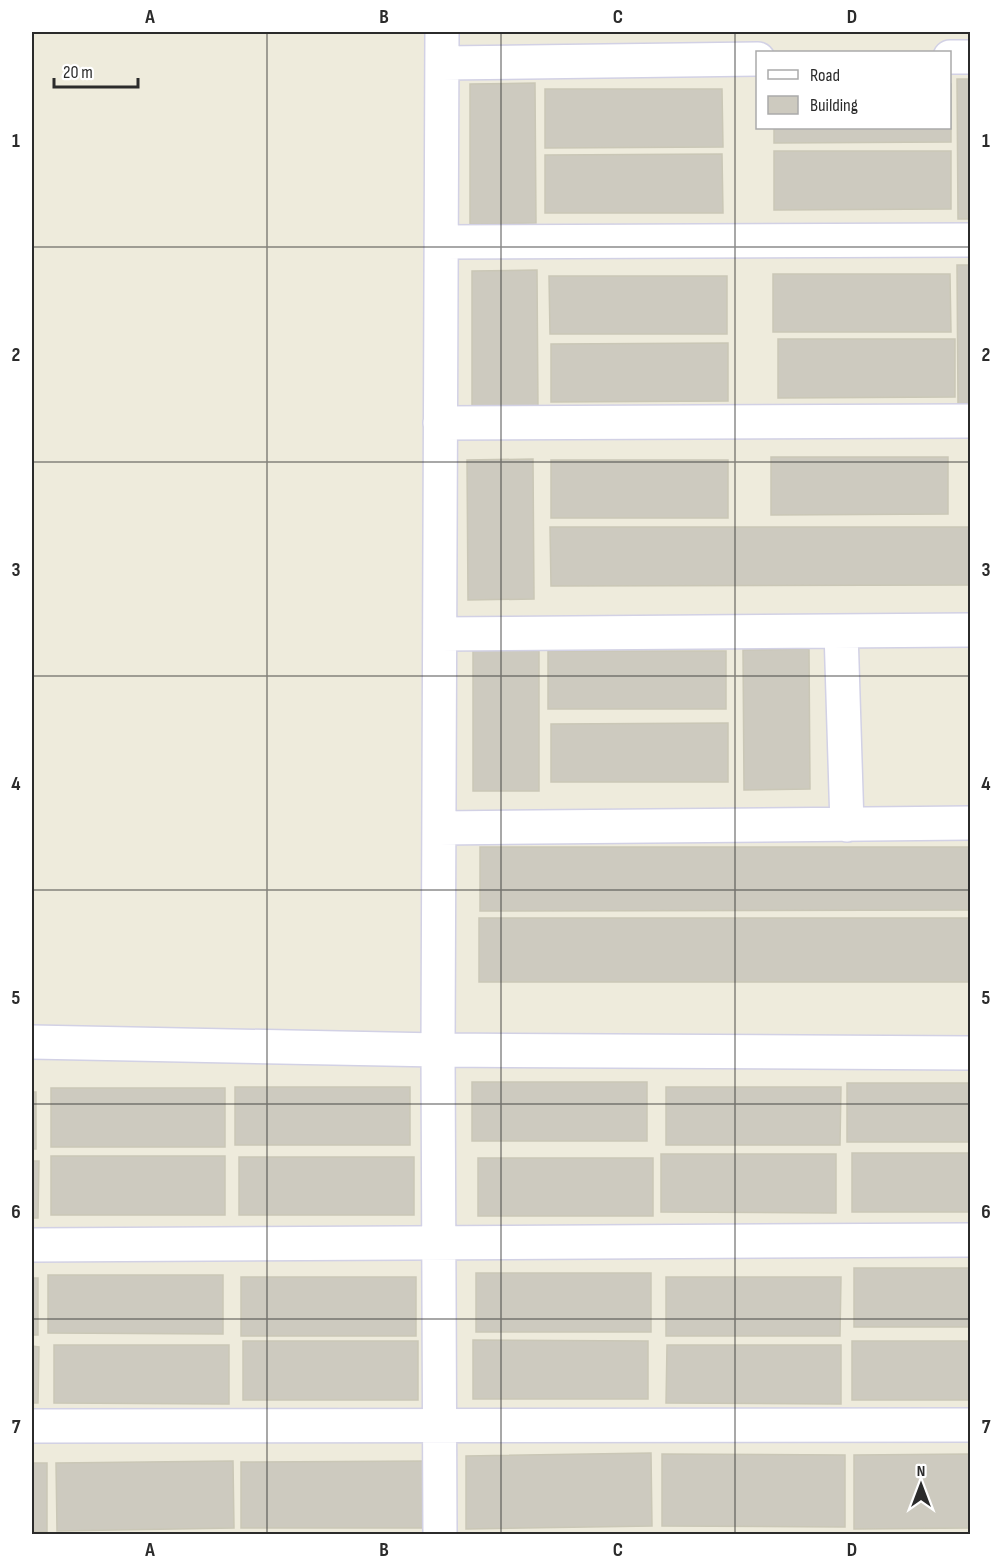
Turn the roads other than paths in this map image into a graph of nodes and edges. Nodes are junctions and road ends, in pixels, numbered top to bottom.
1 (442, 47) edge
2 (951, 57) edge
3 (970, 57) edge
4 (756, 59) edge
5 (970, 240) edge
6 (441, 242) junction
7 (970, 421) edge
8 (440, 423) junction
9 (970, 630) edge
10 (841, 631) junction
11 (440, 634) junction
12 (970, 824) edge
13 (848, 825) junction
14 (439, 828) junction
15 (32, 1042) edge
16 (438, 1050) junction
17 (970, 1053) edge
18 (970, 1240) edge
19 (439, 1242) junction
20 (32, 1245) edge
21 (439, 1425) junction
22 (970, 1425) edge
23 (32, 1426) edge
24 (440, 1534) edge

1 - 4 street
1 - 6 street
2 - 3 street
5 - 6 street
6 - 8 street
7 - 8 street
8 - 11 street
9 - 10 street
10 - 11 street
10 - 13 street
11 - 14 street
12 - 13 street
13 - 14 street
14 - 16 street
15 - 16 street
16 - 17 street
16 - 19 street
18 - 19 street
19 - 20 street
19 - 21 street
21 - 22 street
21 - 23 street
21 - 24 street

